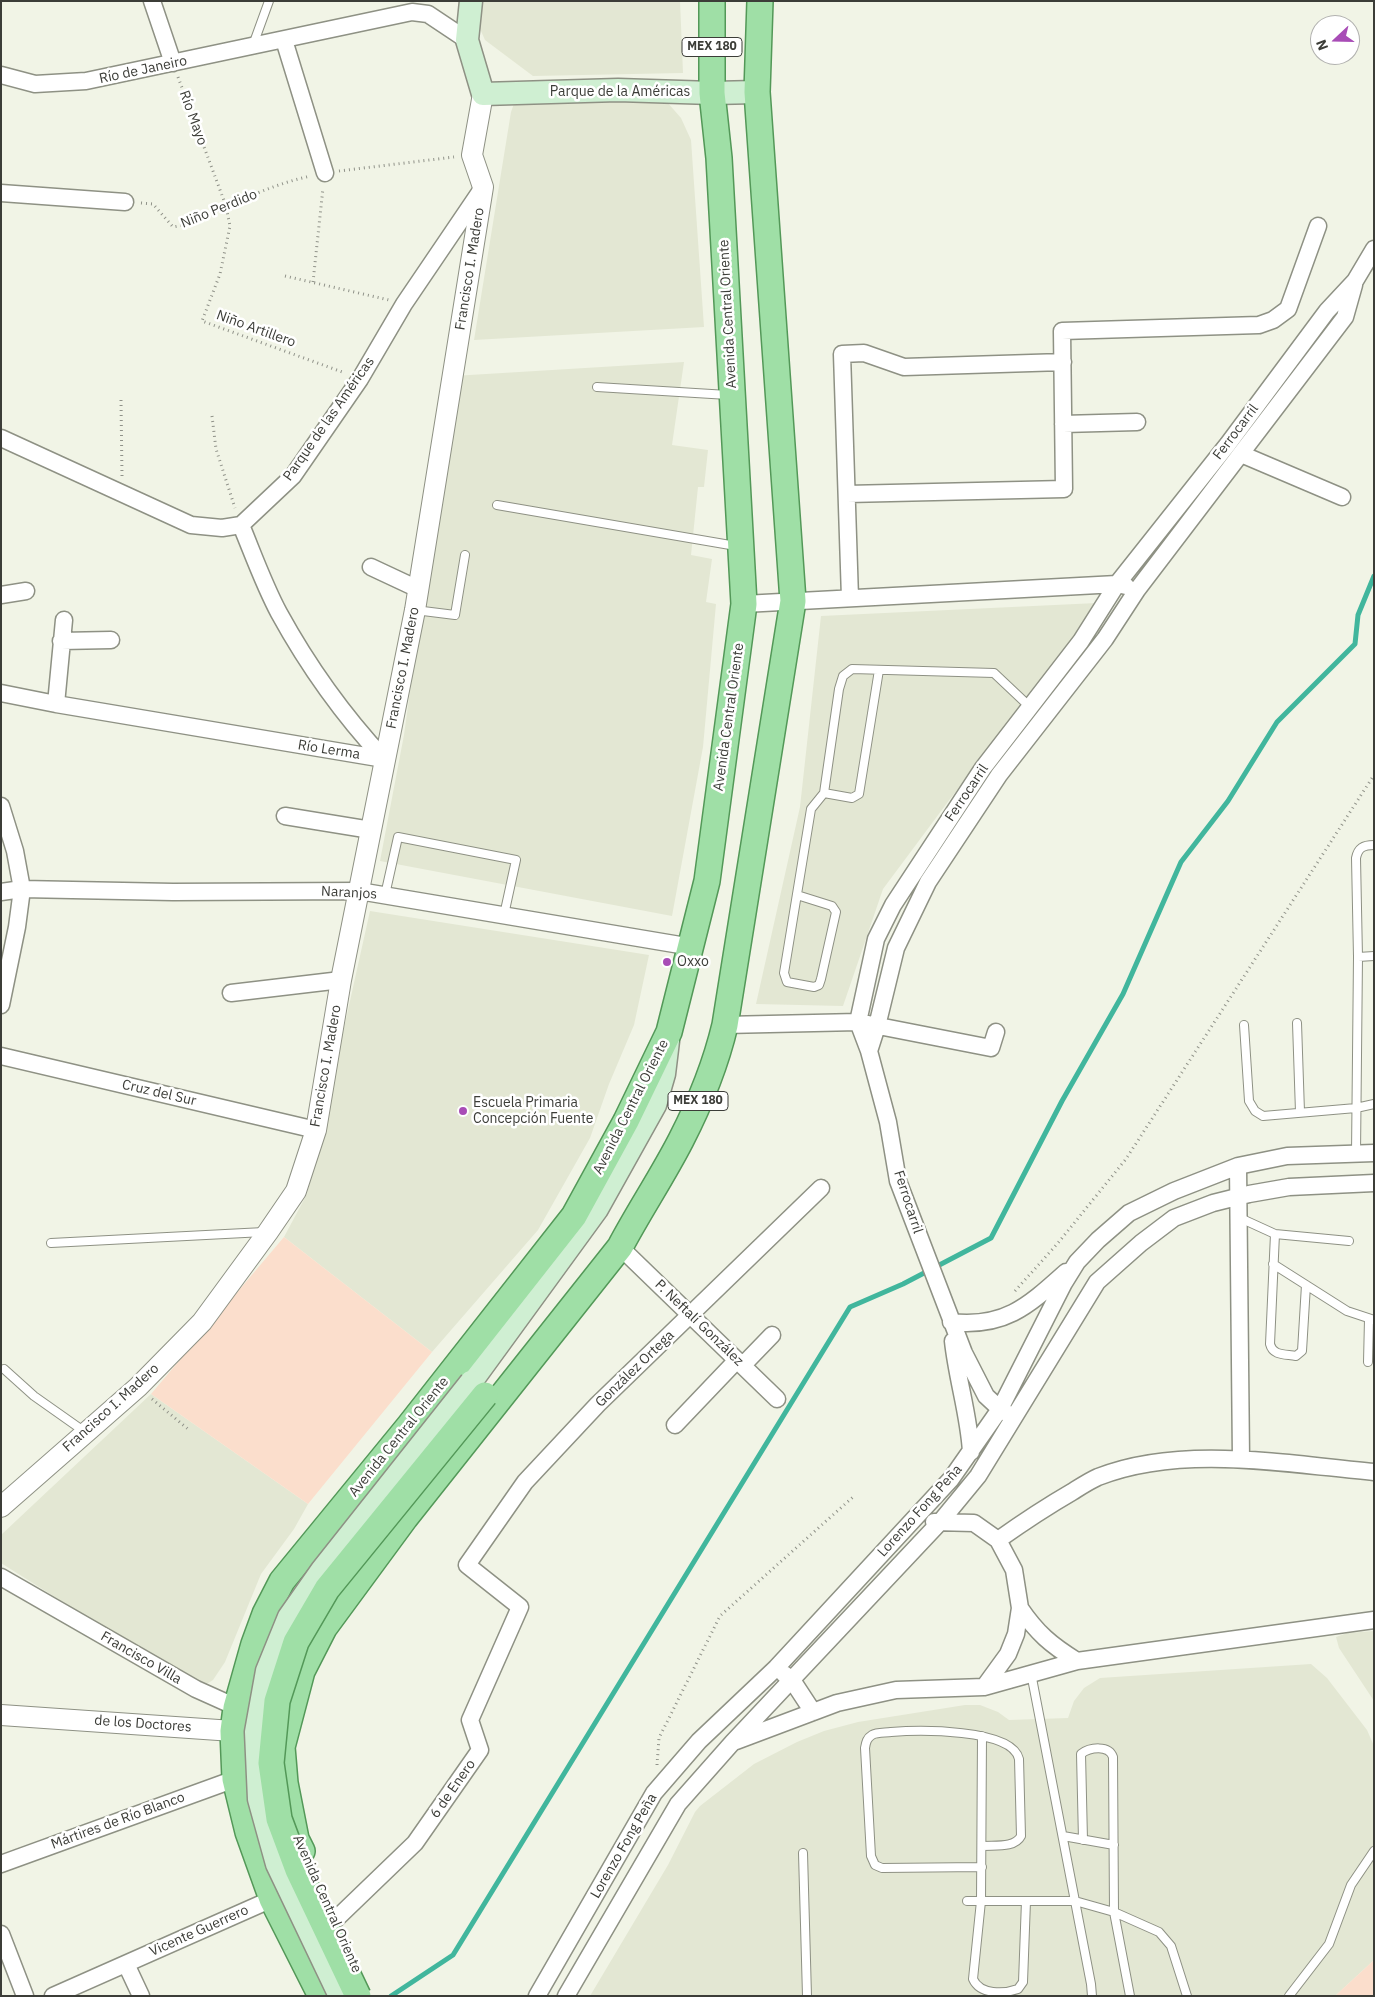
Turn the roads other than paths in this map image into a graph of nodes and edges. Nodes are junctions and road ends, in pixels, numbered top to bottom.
1 (152, 1) edge
2 (269, 1) edge
3 (471, 1) edge
4 (712, 1) edge
5 (760, 1) edge
6 (284, 40) junction
7 (466, 40) junction
8 (252, 47) junction
9 (173, 63) junction
10 (1, 75) edge
11 (757, 92) junction
12 (712, 93) junction
13 (483, 94) junction
14 (325, 173) road end
15 (483, 187) junction
16 (1, 194) edge
17 (125, 202) road end
18 (1318, 226) dead end
19 (1374, 249) edge
20 (1356, 281) junction
21 (1063, 362) junction
22 (597, 387) dead end
23 (732, 395) junction
24 (1137, 422) dead end
25 (1063, 424) junction
26 (1, 438) edge
27 (1241, 454) junction
28 (847, 494) junction
29 (1342, 496) dead end
30 (497, 505) dead end
31 (241, 525) junction
32 (741, 546) junction
33 (465, 554) dead end
34 (371, 567) dead end
35 (1118, 584) junction
36 (418, 589) junction
37 (2, 590) edge
38 (1137, 590) junction
39 (26, 591) dead end
40 (850, 598) junction
41 (793, 601) junction
42 (744, 604) junction
43 (415, 610) junction
44 (64, 620) dead end
45 (111, 640) dead end
46 (61, 641) junction
47 (879, 670) junction
48 (1, 693) edge
49 (56, 704) junction
50 (1030, 707) junction
51 (384, 759) junction
52 (824, 793) junction
53 (1, 806) edge
54 (284, 816) dead end
55 (371, 830) junction
56 (1374, 845) edge
57 (22, 889) junction
58 (359, 891) junction
59 (1, 892) edge
60 (384, 895) junction
61 (797, 895) junction
62 (504, 915) junction
63 (692, 947) junction
64 (1374, 956) edge
65 (1358, 957) junction
66 (341, 980) junction
67 (231, 993) dead end
68 (1, 1005) edge
69 (858, 1022) junction
70 (1297, 1023) dead end
71 (725, 1025) junction
72 (1244, 1025) dead end
73 (877, 1026) junction
74 (669, 1032) junction
75 (996, 1032) dead end
76 (869, 1050) junction
77 (1, 1056) edge
78 (1374, 1104) edge
79 (1356, 1108) junction
80 (1300, 1112) junction
81 (316, 1130) junction
82 (1374, 1153) edge
83 (1356, 1154) junction
84 (1238, 1166) junction
85 (1374, 1183) edge
86 (821, 1188) dead end
87 (1240, 1196) junction
88 (639, 1211) junction
89 (1240, 1218) junction
90 (268, 1232) junction
91 (1275, 1234) junction
92 (1349, 1241) dead end
93 (51, 1243) dead end
94 (620, 1247) junction
95 (1077, 1262) junction
96 (1272, 1264) junction
97 (1306, 1285) junction
98 (690, 1315) junction
99 (1371, 1319) edge
100 (951, 1322) junction
101 (772, 1335) dead end
102 (1368, 1362) dead end
103 (740, 1363) junction
104 (4, 1369) dead end
105 (478, 1388) junction
106 (777, 1399) dead end
107 (1007, 1413) junction
108 (675, 1425) dead end
109 (85, 1432) junction
110 (971, 1452) junction
111 (1241, 1459) junction
112 (1374, 1472) edge
113 (1, 1507) edge
114 (941, 1521) junction
115 (908, 1526) junction
116 (998, 1540) junction
117 (468, 1565) joint
118 (1, 1578) edge
119 (1020, 1608) junction
120 (1374, 1620) edge
121 (1077, 1661) junction
122 (776, 1668) junction
123 (1031, 1673) junction
124 (792, 1680) junction
125 (984, 1687) junction
126 (813, 1712) junction
127 (1, 1715) edge
128 (235, 1719) junction
129 (982, 1736) junction
130 (284, 1737) junction
131 (732, 1743) junction
132 (236, 1779) junction
133 (654, 1792) junction
134 (678, 1804) junction
135 (1063, 1836) junction
136 (1083, 1840) junction
137 (1114, 1845) junction
138 (982, 1846) junction
139 (1374, 1851) edge
140 (803, 1852) dead end
141 (1, 1864) edge
142 (982, 1867) junction
143 (272, 1899) junction
144 (967, 1901) dead end
145 (981, 1901) junction
146 (1026, 1901) junction
147 (1075, 1901) junction
148 (1114, 1912) junction
149 (334, 1921) junction
150 (1, 1934) edge
151 (126, 1964) junction
152 (362, 1990) edge
153 (25, 1996) edge
154 (54, 1996) edge
155 (142, 1996) edge
156 (321, 1996) edge
157 (340, 1996) edge
158 (537, 1996) edge
159 (566, 1996) edge
160 (807, 1996) edge
161 (1092, 1996) edge
162 (1130, 1996) edge
163 (1187, 1996) edge
164 (1289, 1996) edge

1 - 9 street
2 - 8 lane
3 - 7 main road
4 - 12 main road, MEX 180
5 - 11 main road, MEX 180
6 - 7 street, Río de Janeiro
6 - 8 street, Río de Janeiro
6 - 14 street
7 - 13 main road
8 - 9 street, Río de Janeiro
9 - 10 street, Río de Janeiro
11 - 12 main road, Parque de la Américas
11 - 41 main road, Avenida Central Oriente / MEX 180
12 - 13 main road, Parque de la Américas
12 - 23 main road, Avenida Central Oriente / MEX 180
13 - 15 street, Francisco I. Madero
15 - 31 street, Parque de las Américas
15 - 36 street, Francisco I. Madero
16 - 17 street
18 - 21 street
19 - 20 street, Ferrocarril
20 - 27 street, Ferrocarril
20 - 35 street, Ferrocarril
21 - 25 street
21 - 28 street
22 - 23 lane
23 - 32 main road, Avenida Central Oriente / MEX 180
24 - 25 street
25 - 28 street
26 - 31 street
27 - 29 street
27 - 38 street, Ferrocarril
28 - 40 street
30 - 32 lane
31 - 51 street, Río Lerma
32 - 42 main road, Avenida Central Oriente / MEX 180
33 - 43 lane
34 - 36 street
35 - 38 street
35 - 40 street
35 - 50 street, Ferrocarril
36 - 43 street, Francisco I. Madero
37 - 39 street
38 - 73 street, Ferrocarril
40 - 41 street
41 - 42 street
41 - 71 main road, Avenida Central Oriente / MEX 180
42 - 63 main road, Avenida Central Oriente / MEX 180
43 - 51 street, Francisco I. Madero
44 - 46 street
45 - 46 street
46 - 49 street
47 - 50 lane
47 - 52 lane
47 - 52 lane
48 - 49 street, Río Lerma
49 - 51 street, Río Lerma
50 - 69 street, Ferrocarril
51 - 55 street, Francisco I. Madero
52 - 61 lane
53 - 57 street
54 - 55 street
55 - 58 street, Francisco I. Madero
56 - 65 lane
57 - 58 street, Naranjos
57 - 59 street, Naranjos
57 - 68 street
58 - 60 street, Naranjos
58 - 66 street, Francisco I. Madero
60 - 62 street, Naranjos
60 - 62 lane
61 - 61 lane
62 - 63 street, Naranjos
63 - 74 main road, Avenida Central Oriente / MEX 180
64 - 65 lane
65 - 79 lane
66 - 67 street
66 - 81 street, Francisco I. Madero
69 - 71 street
69 - 73 street
69 - 76 street, Ferrocarril
70 - 80 lane
71 - 88 main road, Avenida Central Oriente / MEX 180
72 - 80 lane
73 - 75 street
73 - 76 street, Ferrocarril
74 - 105 main road
74 - 128 main road, Avenida Central Oriente / MEX 180
76 - 100 street, Ferrocarril
77 - 81 street, Cruz del Sur
78 - 79 lane
79 - 80 lane
79 - 83 lane
81 - 90 street, Francisco I. Madero
82 - 83 street, Lorenzo Fong Peña
83 - 84 street, Lorenzo Fong Peña
84 - 87 street
84 - 95 street, Lorenzo Fong Peña
85 - 87 street, Lorenzo Fong Peña
86 - 98 street, González Ortega
87 - 89 street
87 - 107 street, Lorenzo Fong Peña
88 - 94 main road, Avenida Central Oriente / MEX 180
88 - 105 main road
89 - 91 lane
89 - 111 street
90 - 93 lane
90 - 109 street, Francisco I. Madero
91 - 92 lane
91 - 96 lane
94 - 98 street, P. Neftalí González
94 - 130 main road, Avenida Central Oriente / MEX 180
95 - 100 street
95 - 107 street, Lorenzo Fong Peña
96 - 97 lane
96 - 97 lane
97 - 99 lane
98 - 103 street, P. Neftalí González
98 - 117 street, González Ortega
99 - 102 lane
100 - 107 street, Ferrocarril
100 - 110 street, Ferrocarril
101 - 103 street
103 - 106 street, P. Neftalí González
103 - 108 street
104 - 109 lane
105 - 152 main road, bridge
105 - 157 main road, bridge
107 - 110 street, Lorenzo Fong Peña
107 - 114 street, Lorenzo Fong Peña
109 - 113 street, Francisco I. Madero
110 - 115 street, Lorenzo Fong Peña
111 - 112 street
111 - 116 street
114 - 115 street
114 - 116 street
114 - 124 street, Lorenzo Fong Peña
115 - 122 street, Lorenzo Fong Peña
116 - 119 street
117 - 149 street, 6 de Enero
118 - 128 street, Francisco Villa
119 - 121 street
119 - 125 street
120 - 121 street
121 - 123 street
122 - 124 street
122 - 133 street, Lorenzo Fong Peña
123 - 125 street
123 - 135 lane
124 - 126 street
124 - 131 street, Lorenzo Fong Peña
125 - 126 street
126 - 131 street
127 - 128 street, de los Doctores
128 - 130 street, de los Doctores
128 - 132 main road, Avenida Central Oriente / MEX 180
129 - 138 lane
129 - 138 lane
129 - 142 lane
130 - 149 main road, Avenida Central Oriente / MEX 180
131 - 134 street, Lorenzo Fong Peña
132 - 141 street, Mártires de Río Blanco
132 - 143 main road, Avenida Central Oriente / MEX 180
133 - 134 street
133 - 158 street, Lorenzo Fong Peña
134 - 159 street, Lorenzo Fong Peña
135 - 136 lane
135 - 147 lane
136 - 137 lane
136 - 137 lane
137 - 148 lane
138 - 142 lane
139 - 164 lane
140 - 160 lane
142 - 145 lane
143 - 151 street, Vicente Guerrero
143 - 156 main road, Avenida Central Oriente / MEX 180
144 - 145 lane
145 - 146 lane
145 - 146 lane
146 - 147 lane
147 - 148 lane
147 - 161 lane
148 - 162 lane
148 - 163 lane
149 - 152 main road, Avenida Central Oriente / MEX 180
150 - 153 street
151 - 154 street, Vicente Guerrero
151 - 155 street

